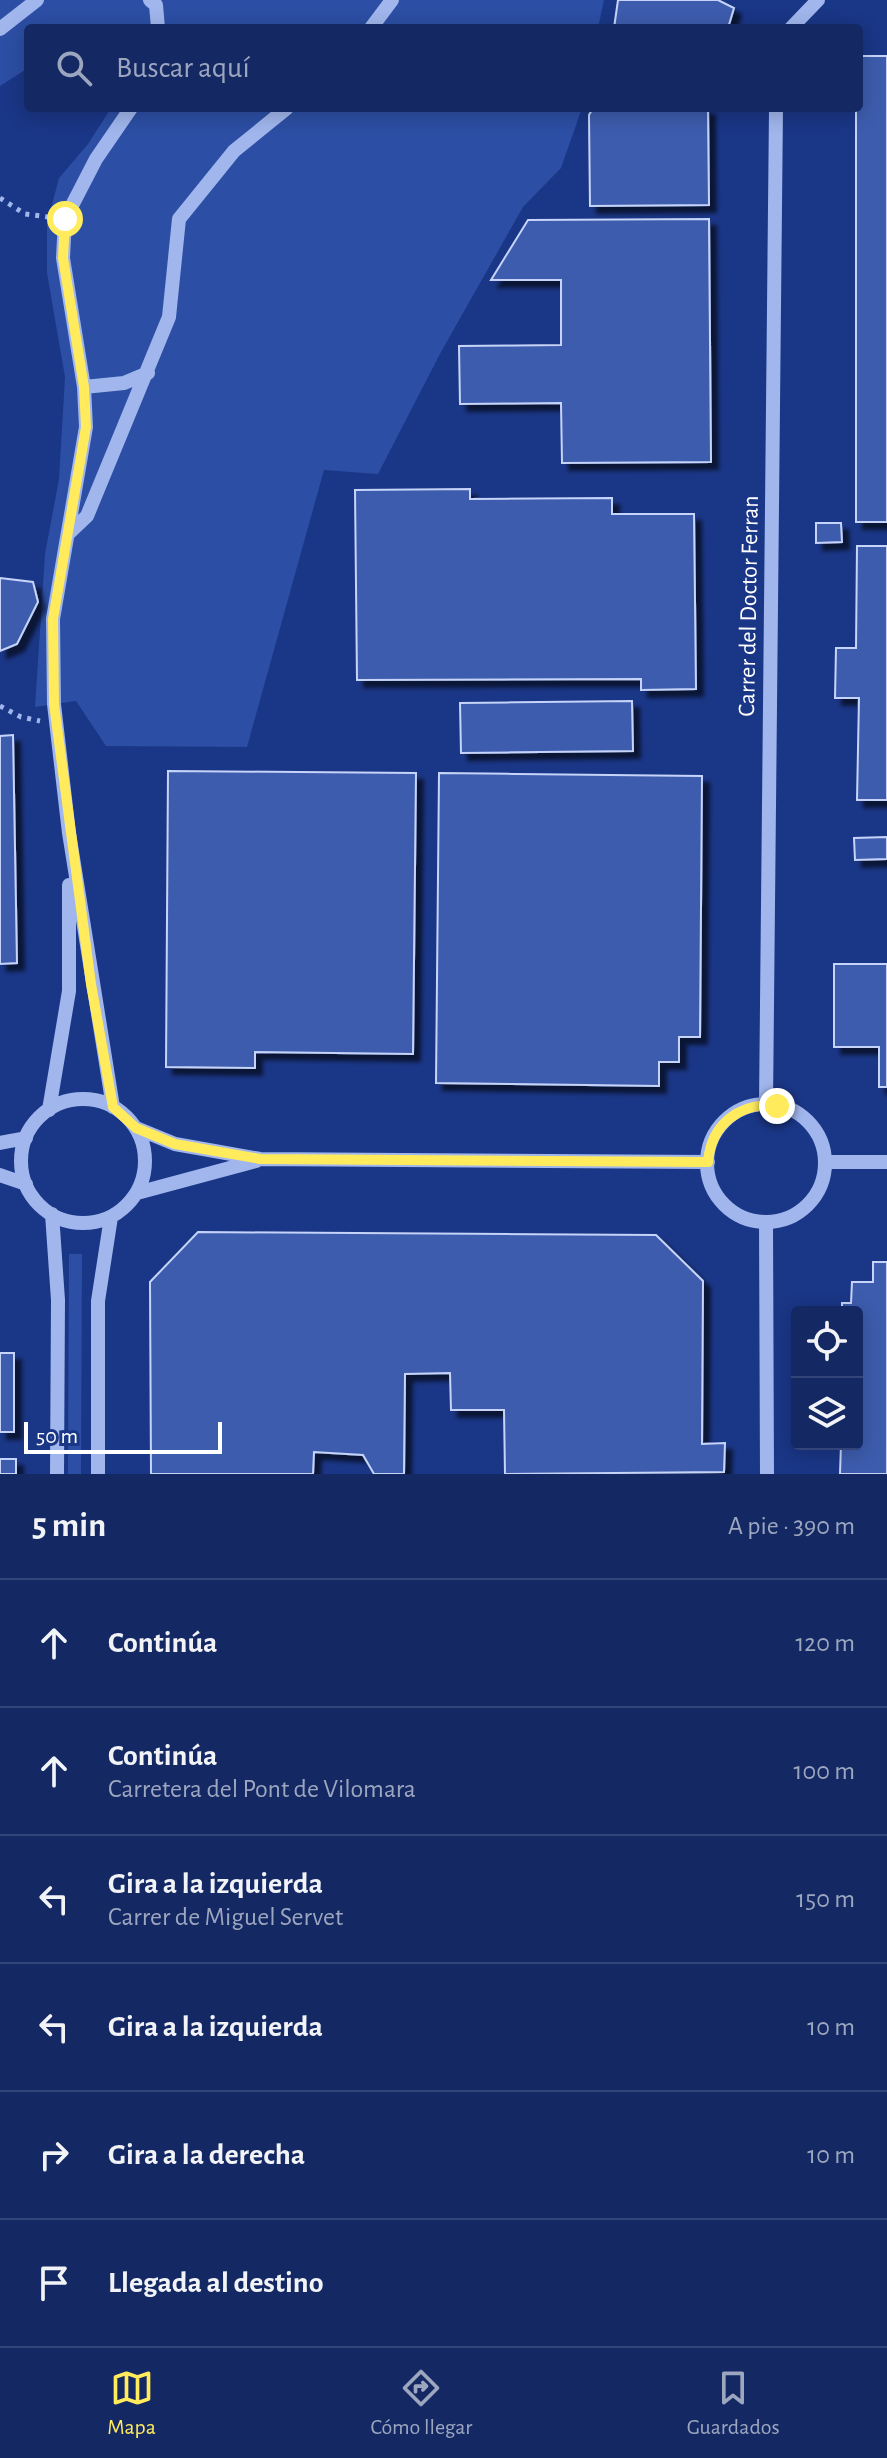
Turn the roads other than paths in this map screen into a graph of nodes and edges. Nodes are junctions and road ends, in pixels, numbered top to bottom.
1 (37, 0) edge
2 (150, 0) edge
3 (392, 0) edge
4 (818, 0) edge
5 (158, 24) edge
6 (374, 24) edge
7 (795, 24) edge
8 (0, 29) edge
9 (128, 112) edge
10 (282, 112) edge
11 (776, 112) edge
12 (148, 373) junction
13 (84, 387) junction
14 (67, 534) junction
15 (69, 833) junction
16 (766, 1104) junction
17 (113, 1107) junction
18 (49, 1110) junction
19 (136, 1128) junction
20 (26, 1138) junction
21 (0, 1143) edge
22 (260, 1159) junction
23 (708, 1162) junction
24 (825, 1162) junction
25 (887, 1162) edge
26 (0, 1175) edge
27 (26, 1184) junction
28 (137, 1193) junction
29 (52, 1214) junction
30 (111, 1217) junction
31 (766, 1222) junction
32 (57, 1474) edge
33 (98, 1474) edge
34 (767, 1474) edge

1 - 8 street
2 - 5 street
3 - 6 street
4 - 7 street
9 - 13 street
10 - 12 street
11 - 16 street, Carrer del Doctor Ferran
12 - 13 street
12 - 14 street
13 - 14 street
14 - 15 street
15 - 17 street
15 - 18 street
16 - 23 street
16 - 24 street
17 - 18 street
17 - 19 street
18 - 20 street
19 - 22 street
19 - 28 street
20 - 21 street
20 - 27 street
22 - 23 street
22 - 28 street
23 - 31 street
24 - 25 street
24 - 31 street
26 - 27 street
27 - 29 street
28 - 30 street
29 - 30 street
29 - 32 street
30 - 33 street
31 - 34 street

